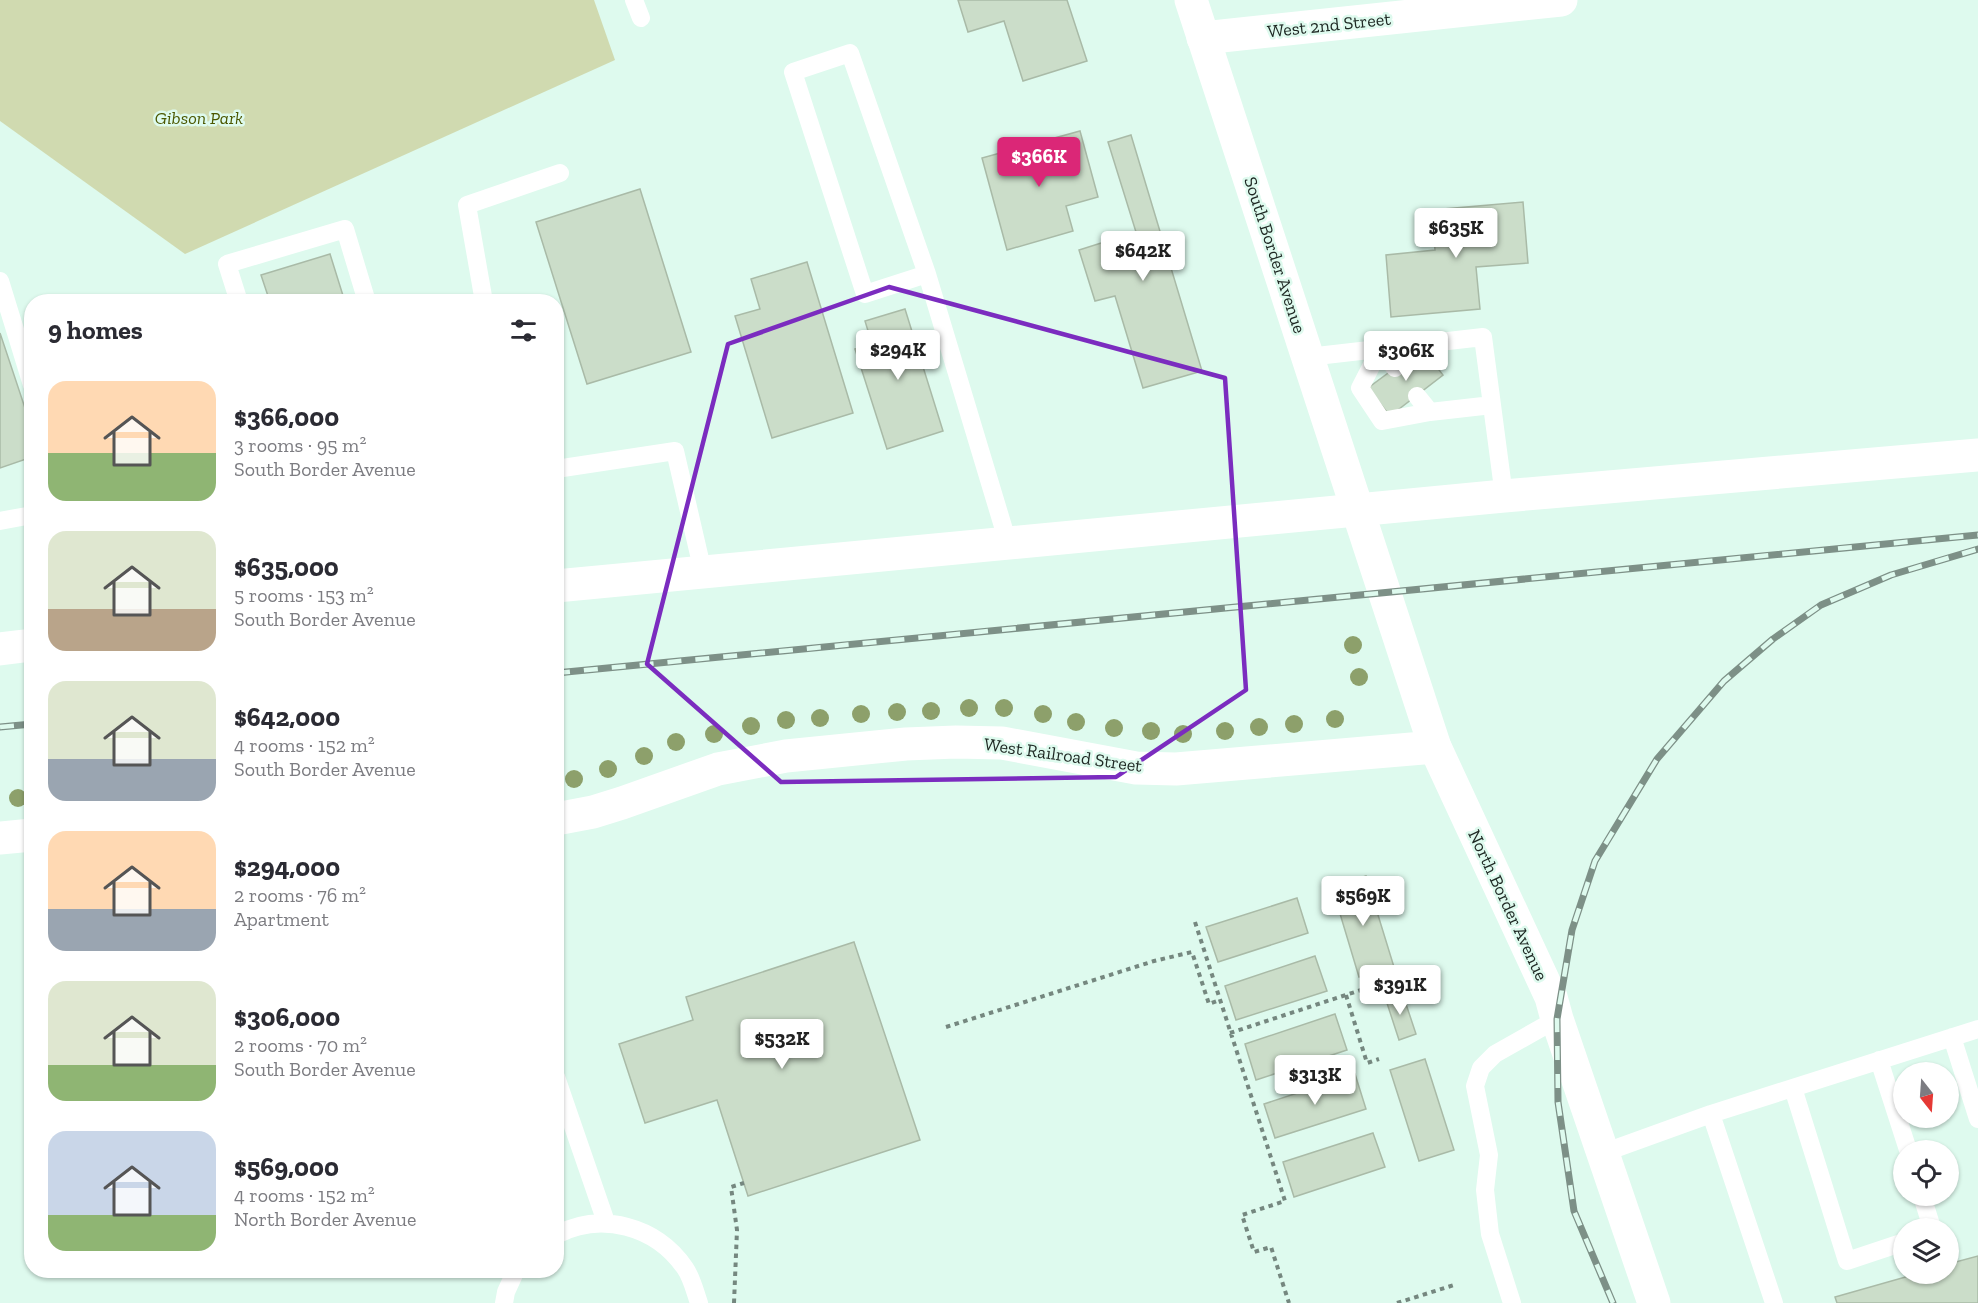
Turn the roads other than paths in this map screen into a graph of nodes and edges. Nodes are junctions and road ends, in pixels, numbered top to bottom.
1 (634, 0) edge
2 (1191, 0) edge
3 (1561, 0) edge
4 (641, 18) dead end
5 (1203, 38) junction
6 (560, 173) dead end
7 (927, 274) junction
8 (0, 281) edge
9 (236, 294) edge
10 (365, 294) edge
11 (483, 294) edge
12 (1380, 349) junction
13 (1308, 357) junction
14 (24, 359) edge
15 (1395, 368) dead end
16 (1417, 396) dead end
17 (1492, 405) junction
18 (1430, 412) junction
19 (1978, 455) edge
20 (564, 468) edge
21 (1504, 496) junction
22 (1358, 510) junction
23 (24, 516) edge
24 (0, 521) edge
25 (1008, 543) junction
26 (703, 572) junction
27 (564, 585) edge
28 (24, 646) edge
29 (0, 649) edge
30 (1435, 747) junction
31 (564, 817) edge
32 (24, 836) edge
33 (0, 838) edge
34 (1557, 1019) junction
35 (1978, 1029) edge
36 (1952, 1037) junction
37 (1879, 1060) junction
38 (1793, 1088) junction
39 (564, 1100) edge
40 (1711, 1114) junction
41 (1978, 1119) edge
42 (1905, 1140) edge
43 (1603, 1153) junction
44 (606, 1222) junction
45 (564, 1230) edge
46 (1893, 1246) edge
47 (512, 1278) edge
48 (504, 1303) edge
49 (699, 1303) edge
50 (1512, 1303) edge
51 (1654, 1303) edge
52 (1774, 1303) edge

1 - 4 lane
2 - 5 street, South Border Avenue
3 - 5 street, West 2nd Street
5 - 13 street, South Border Avenue
6 - 11 lane
7 - 7 lane
7 - 25 lane
8 - 14 lane
9 - 10 lane
12 - 13 lane
12 - 15 lane
12 - 17 lane
12 - 18 lane
13 - 22 street, South Border Avenue
16 - 18 lane
17 - 18 lane
17 - 21 lane
19 - 21 street
20 - 26 lane
21 - 22 street
22 - 25 street
22 - 30 street, North Border Avenue
23 - 24 lane
25 - 26 street
26 - 27 street
28 - 29 street
30 - 31 street, West Railroad Street
30 - 34 street, North Border Avenue
32 - 33 street
34 - 43 street, North Border Avenue
34 - 50 lane
35 - 36 lane
36 - 37 lane
36 - 41 lane
37 - 38 lane
37 - 42 lane
38 - 40 lane
38 - 46 lane
39 - 44 lane
40 - 43 lane
40 - 52 lane
43 - 51 street, North Border Avenue
44 - 45 lane
44 - 49 lane
47 - 48 lane

